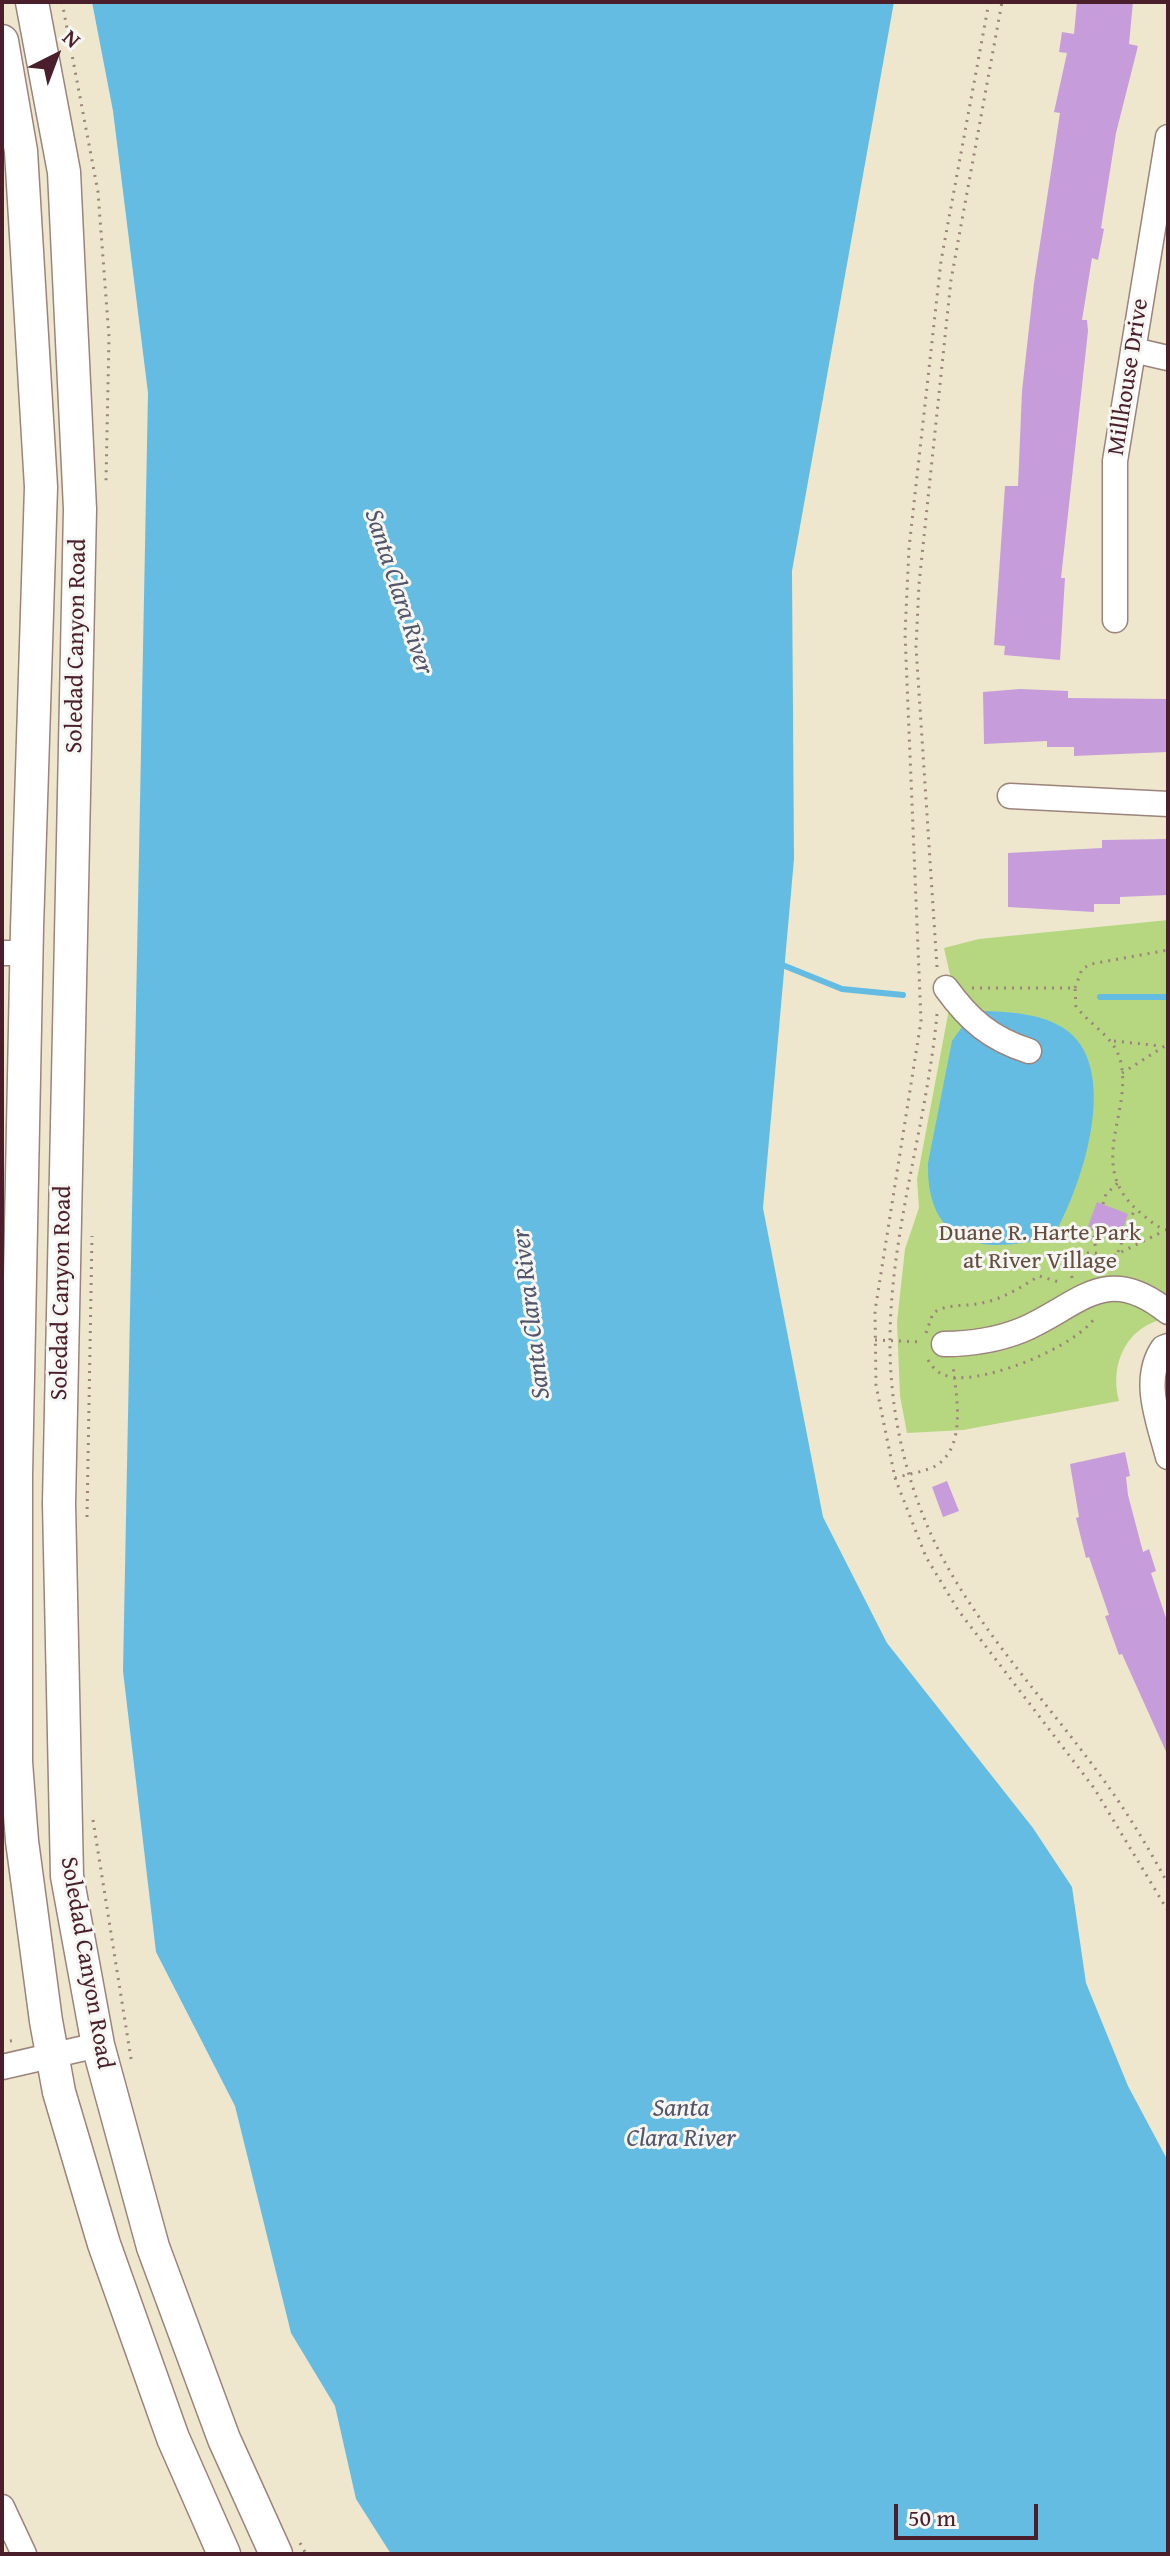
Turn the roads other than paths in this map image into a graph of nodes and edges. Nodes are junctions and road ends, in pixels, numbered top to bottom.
1 (32, 2) edge
2 (2, 41) edge
3 (1168, 137) edge
4 (30, 303) junction
5 (70, 306) junction
6 (1133, 350) junction
7 (1168, 358) edge
8 (1115, 620) dead end
9 (1010, 796) dead end
10 (1168, 804) edge
11 (14, 953) edge
12 (946, 988) road end
13 (1029, 1051) dead end
14 (19, 1235) junction
15 (1168, 1312) edge
16 (944, 1344) road end
17 (1160, 1355) edge
18 (1168, 1457) edge
19 (59, 1478) junction
20 (113, 2041) junction
21 (53, 2057) junction
22 (2, 2067) edge
23 (2, 2507) edge
24 (288, 2547) edge
25 (24, 2554) edge
26 (224, 2554) edge

1 - 5 main road, Soledad Canyon Road
2 - 4 main road, Soledad Canyon Road
3 - 6 street, Millhouse Drive
4 - 5 main road
4 - 11 main road, Soledad Canyon Road
5 - 19 main road, Soledad Canyon Road
6 - 7 street
6 - 8 street, Millhouse Drive
9 - 10 street
11 - 14 main road, Soledad Canyon Road
12 - 13 street
14 - 19 main road
14 - 21 main road, Soledad Canyon Road
15 - 16 street
17 - 18 street
19 - 20 main road, Soledad Canyon Road
20 - 21 street
20 - 24 main road, Soledad Canyon Road
21 - 22 street
21 - 26 main road, Soledad Canyon Road
23 - 25 street

